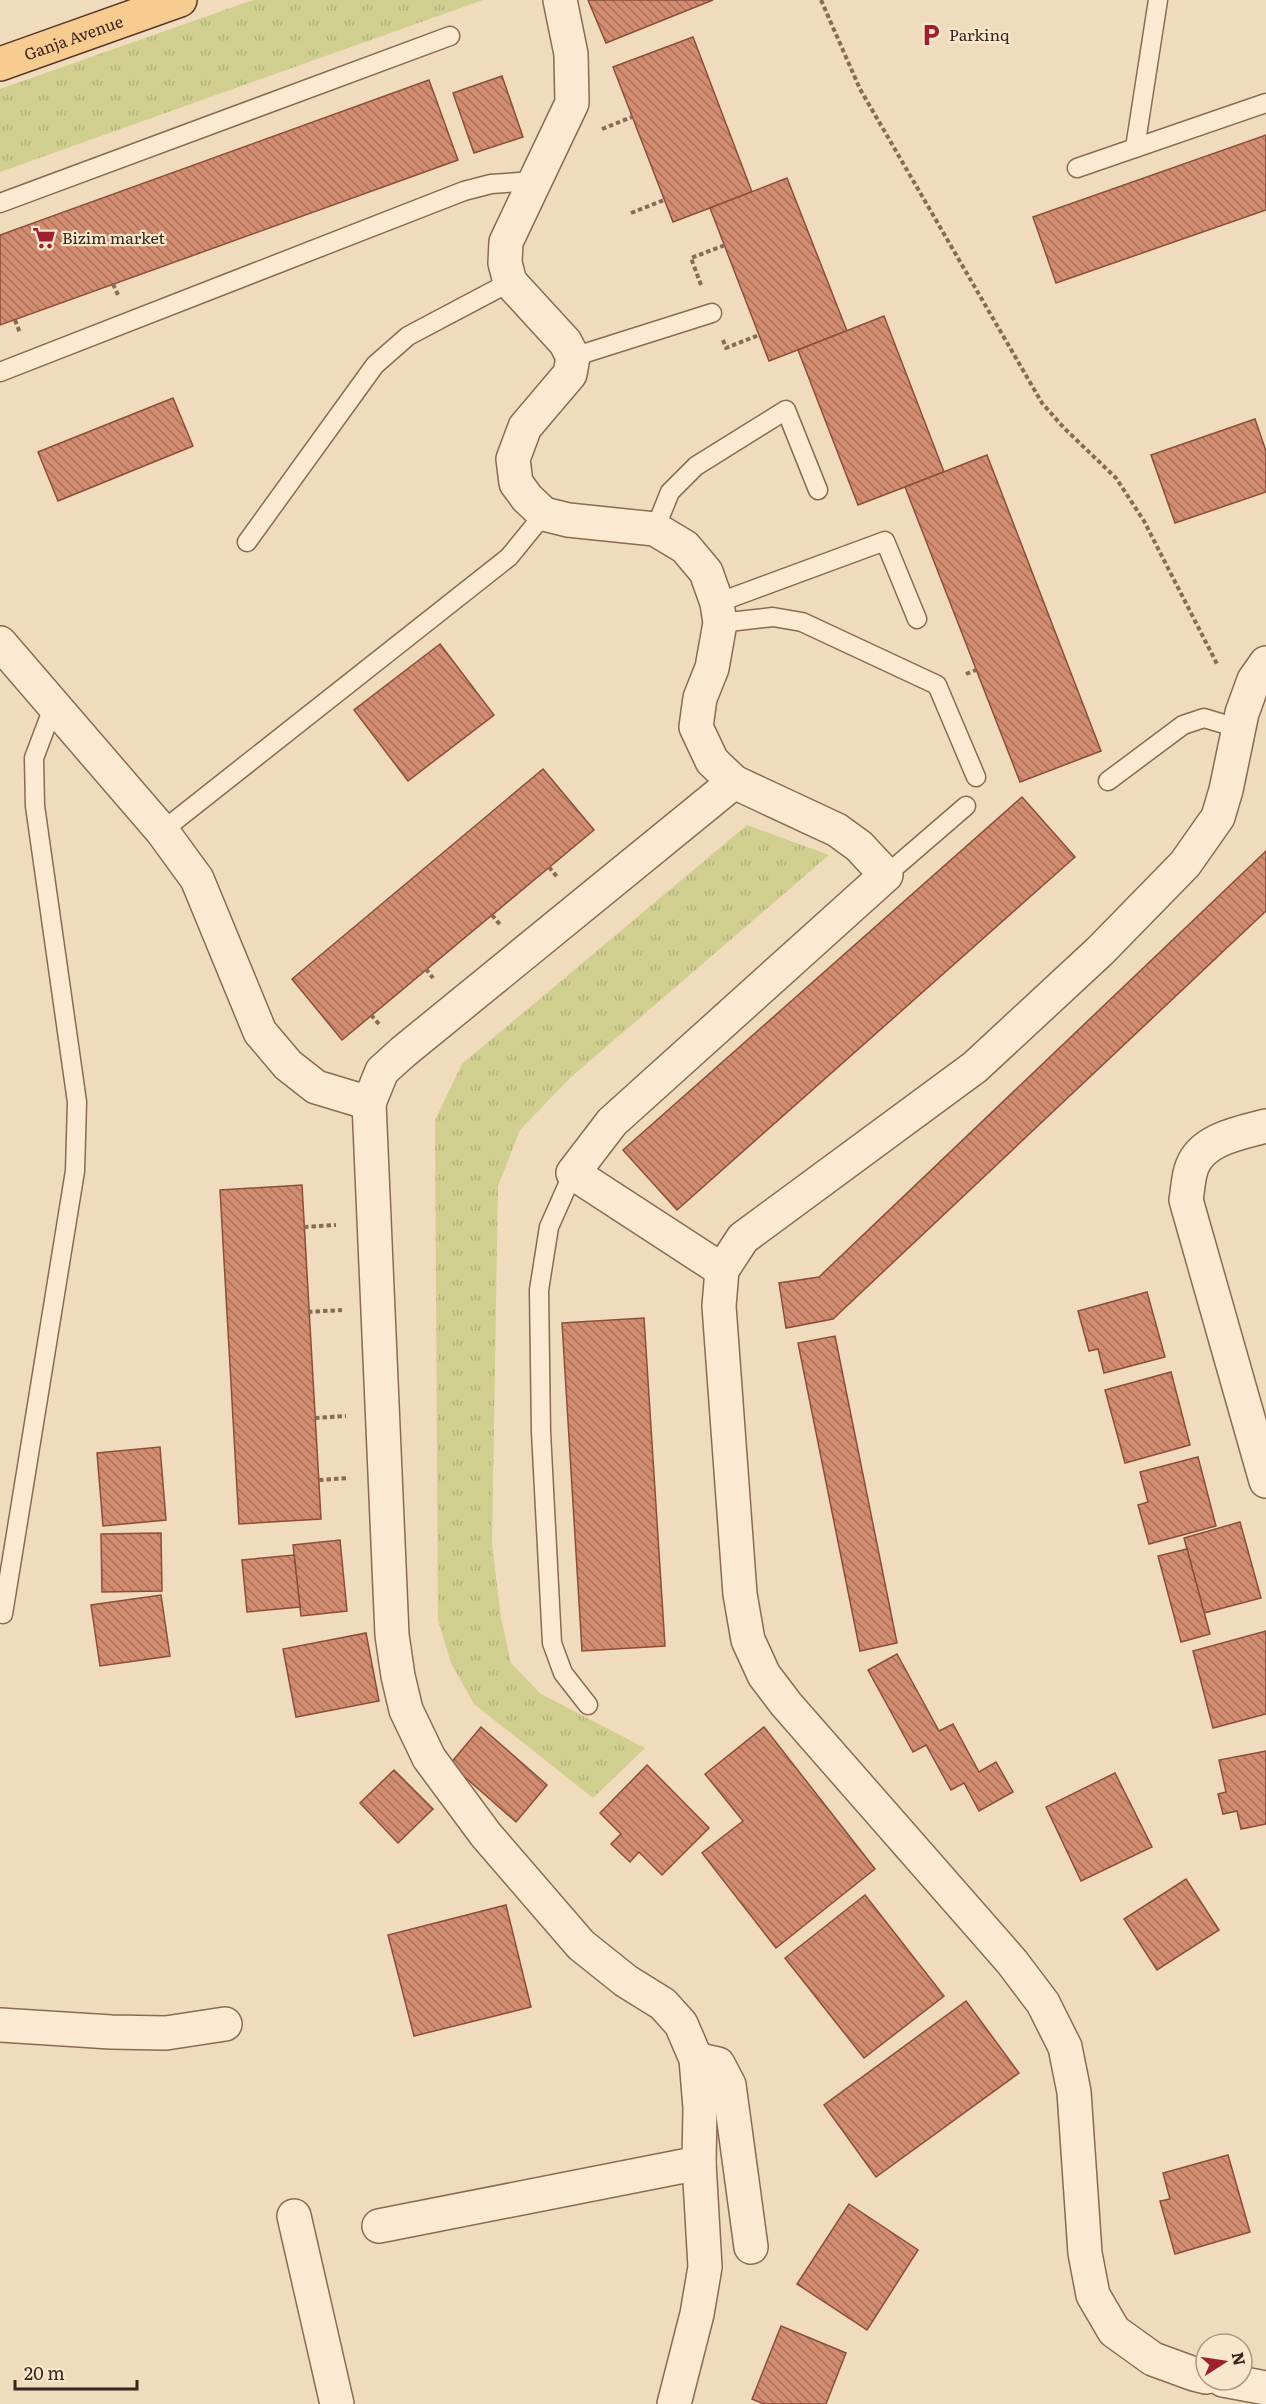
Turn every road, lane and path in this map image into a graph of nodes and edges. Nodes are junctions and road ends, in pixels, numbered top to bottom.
1 (180, 0) edge
2 (560, 0) edge
3 (821, 0) edge
4 (1158, 0) edge
5 (141, 6) edge
6 (450, 36) dead end
7 (0, 64) edge
8 (1266, 103) edge
9 (632, 117) dead end
10 (598, 130) dead end
11 (1135, 148) junction
12 (1077, 168) dead end
13 (534, 181) junction
14 (664, 200) dead end
15 (0, 203) edge
16 (631, 213) dead end
17 (510, 282) junction
18 (712, 313) dead end
19 (573, 357) junction
20 (0, 372) edge
21 (818, 490) dead end
22 (544, 514) junction
23 (655, 529) junction
24 (247, 542) dead end
25 (718, 613) junction
26 (917, 619) dead end
27 (0, 643) edge
28 (1266, 663) edge
29 (54, 705) junction
30 (1239, 721) junction
31 (976, 777) dead end
32 (1108, 781) dead end
33 (734, 782) junction
34 (966, 806) dead end
35 (162, 831) junction
36 (886, 875) junction
37 (369, 1103) junction
38 (1266, 1126) edge
39 (573, 1173) junction
40 (722, 1270) junction
41 (1259, 1429) edge
42 (1266, 1481) edge
43 (3, 1614) dead end
44 (588, 1705) dead end
45 (225, 2024) dead end
46 (0, 2025) edge
47 (696, 2059) junction
48 (699, 2163) junction
49 (294, 2216) dead end
50 (380, 2226) dead end
51 (751, 2247) dead end
52 (1194, 2374) edge
53 (337, 2404) edge
54 (674, 2404) edge

1 - 5 main road, Ganja Avenue
2 - 13 street
3 - 30 path
4 - 11 lane
5 - 7 main road, Ganja Avenue
6 - 15 lane
8 - 11 lane
9 - 10 path
11 - 12 lane
13 - 17 street
13 - 20 lane
14 - 16 path
17 - 19 street
17 - 24 lane
18 - 19 lane
19 - 22 street
21 - 23 lane
22 - 23 street
22 - 35 lane
23 - 25 street
25 - 26 lane
25 - 31 lane
25 - 33 street
27 - 29 street
28 - 30 street
29 - 35 street
29 - 43 lane
30 - 32 lane
30 - 40 street
33 - 36 street
33 - 37 street
34 - 36 lane
35 - 37 street
36 - 39 street
37 - 47 street
38 - 41 street
39 - 40 street
39 - 44 lane
40 - 52 street
41 - 42 street
45 - 46 street
47 - 48 street
47 - 51 street
48 - 50 street
48 - 54 street
49 - 53 street

